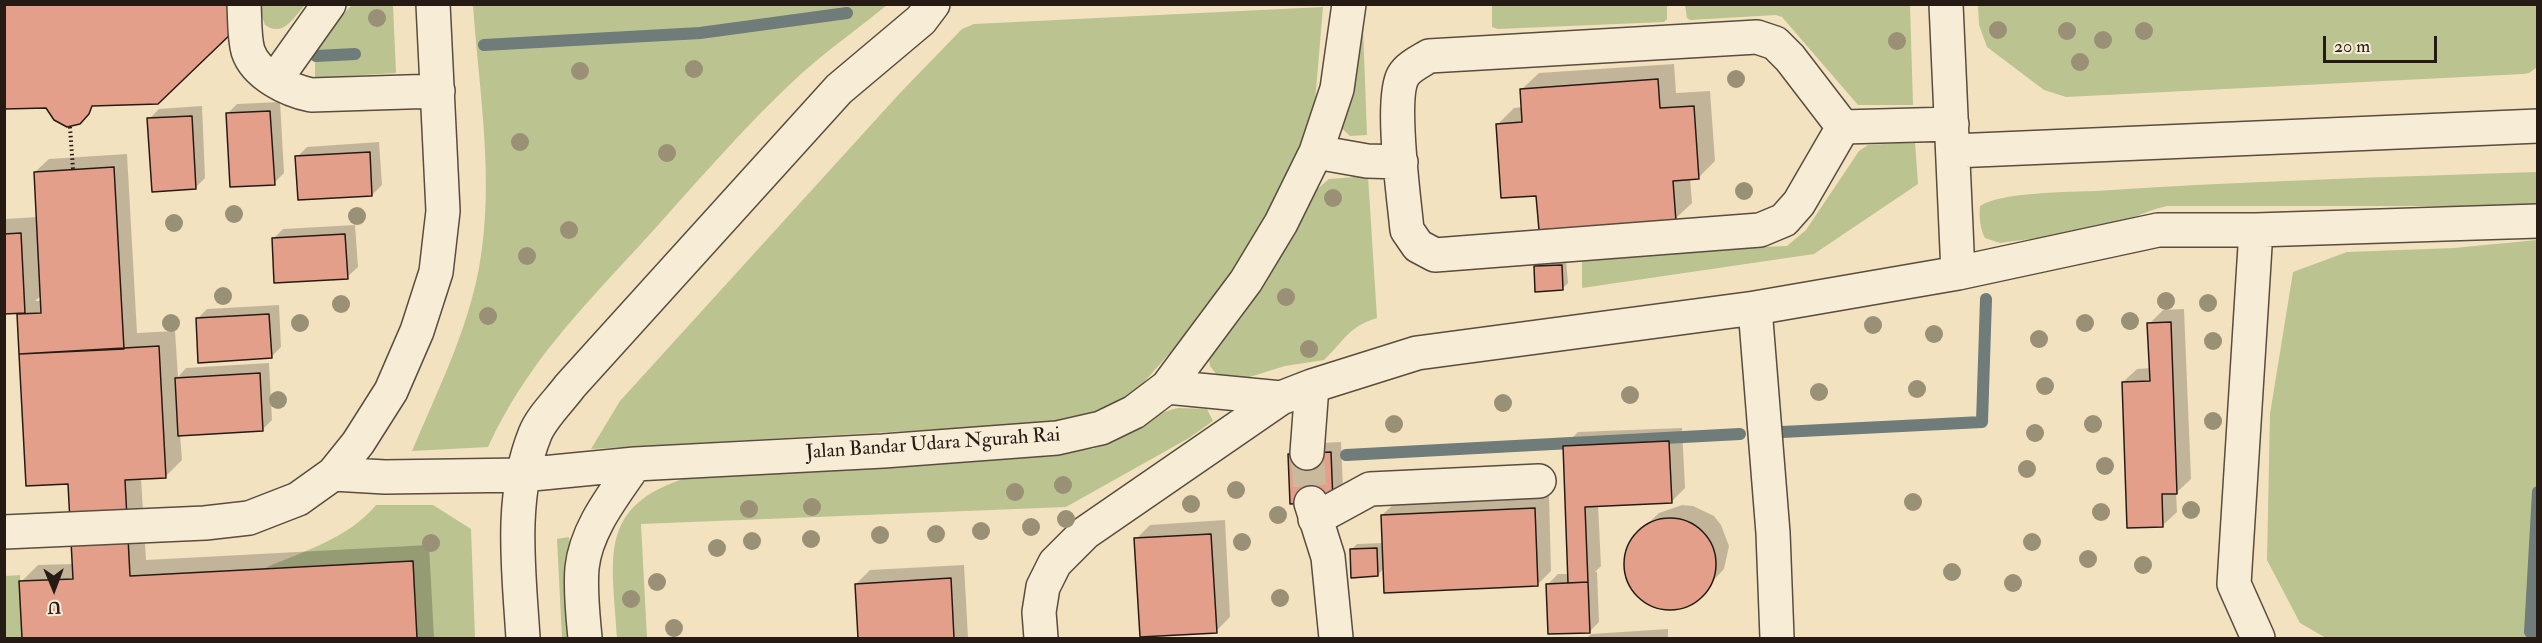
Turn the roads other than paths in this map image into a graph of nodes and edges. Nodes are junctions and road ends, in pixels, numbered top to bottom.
1 (244, 4) edge
2 (329, 4) edge
3 (432, 4) edge
4 (933, 4) edge
5 (1946, 4) edge
6 (1349, 9) edge
7 (275, 80) junction
8 (438, 91) junction
9 (2538, 126) edge
10 (1843, 127) junction
11 (1952, 138) junction
12 (1316, 152) junction
13 (1401, 162) junction
14 (2538, 221) edge
15 (2256, 230) junction
16 (1958, 273) junction
17 (1755, 308) junction
18 (1312, 386) junction
19 (1167, 387) junction
20 (1281, 398) junction
21 (1307, 453) tunnel mouth
22 (635, 464) junction
23 (333, 474) junction
24 (522, 475) junction
25 (1539, 481) dead end
26 (4, 532) edge
27 (523, 639) edge
28 (585, 639) edge
29 (1041, 639) edge
30 (1336, 639) edge
31 (1777, 639) edge
32 (2258, 639) edge

1 - 7 street
2 - 7 street
3 - 8 street
4 - 24 street
5 - 11 street
6 - 12 street, Jalan Bandar Udara Ngurah Rai
7 - 8 street
8 - 23 street
9 - 11 street
10 - 11 street
10 - 13 street
10 - 13 street
11 - 16 street
12 - 13 street
12 - 19 street, Jalan Bandar Udara Ngurah Rai
14 - 15 street
15 - 16 street
15 - 32 street
16 - 17 street
17 - 18 street
17 - 31 street
18 - 20 street
18 - 21 street
19 - 20 street
19 - 22 street, Jalan Bandar Udara Ngurah Rai
20 - 29 street
22 - 24 street, Jalan Bandar Udara Ngurah Rai
22 - 28 street
23 - 24 street, Jalan Bandar Udara Ngurah Rai
23 - 26 street
24 - 27 street
25 - 30 street

